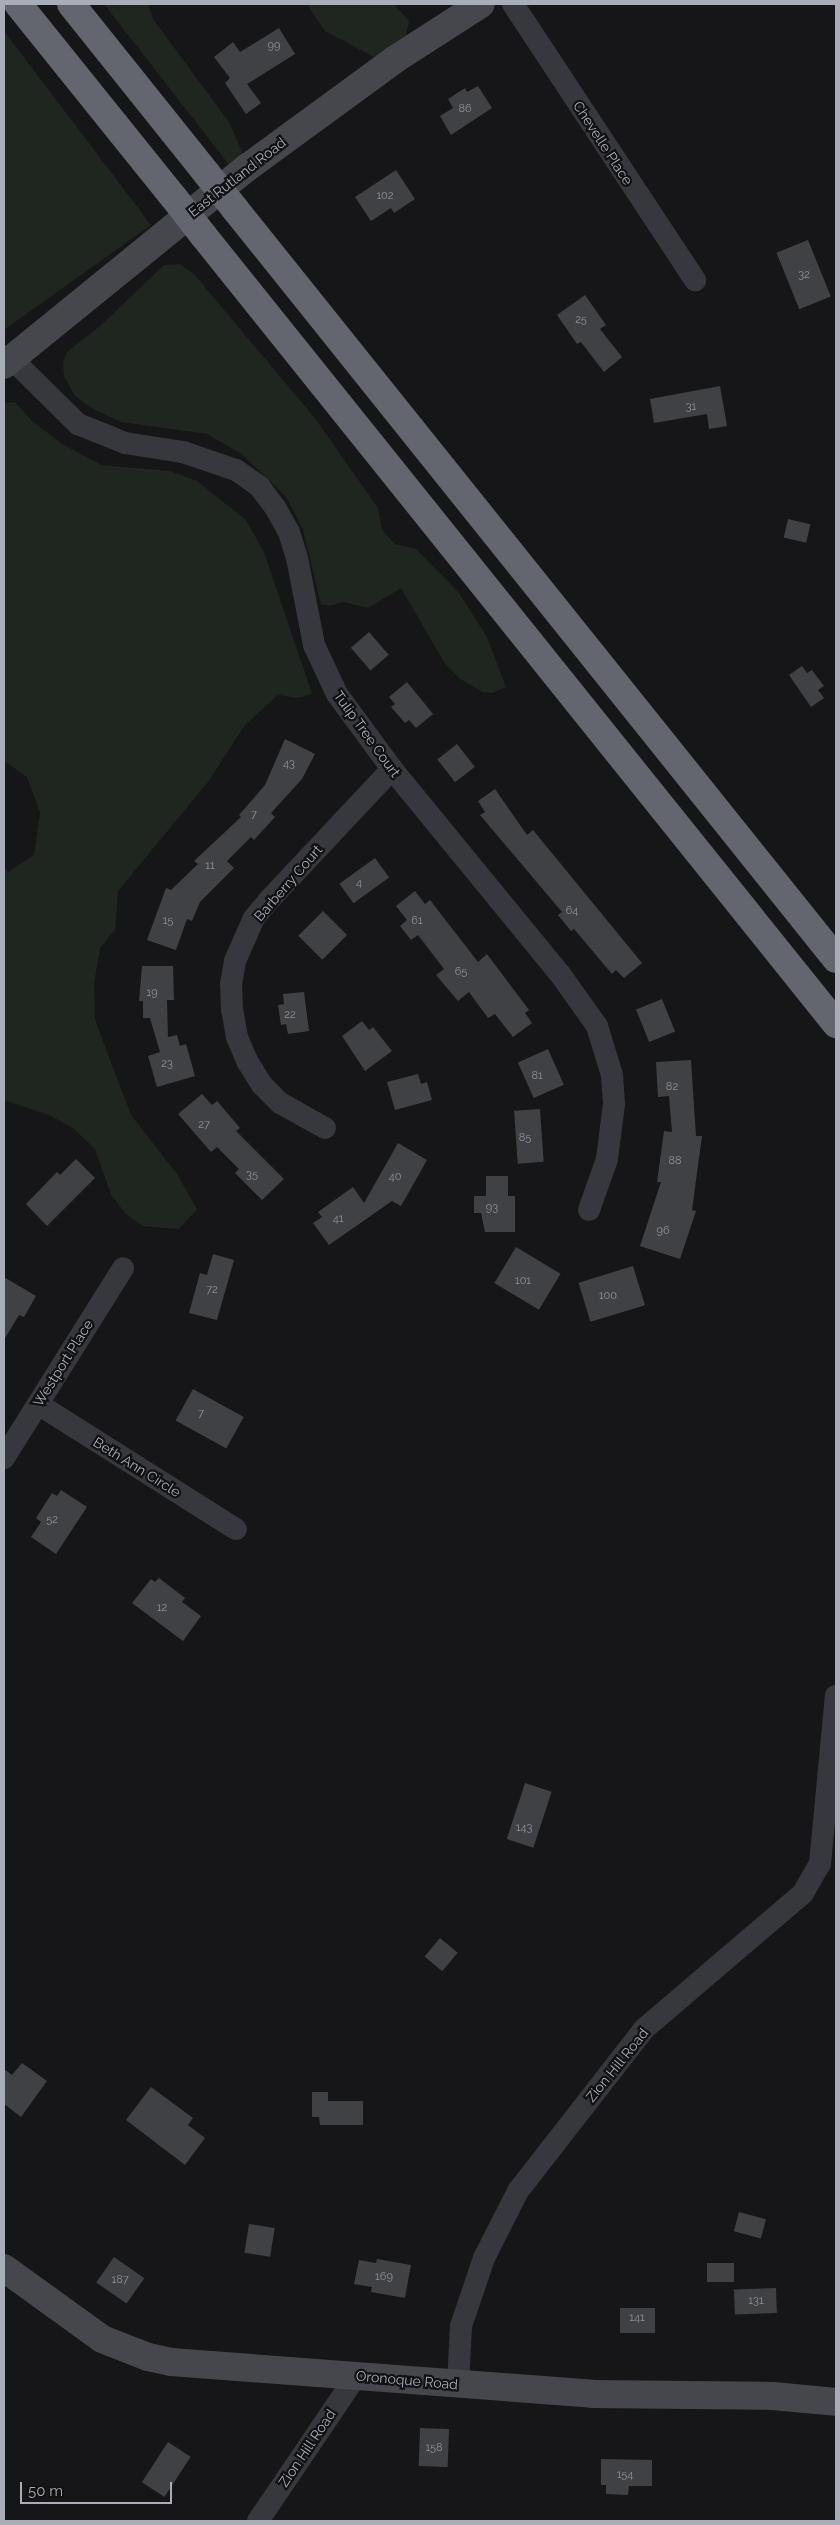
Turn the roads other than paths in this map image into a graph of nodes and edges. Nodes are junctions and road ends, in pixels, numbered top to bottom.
1 (18, 4) edge
2 (70, 4) edge
3 (481, 4) edge
4 (513, 4) edge
5 (695, 280) dead end
6 (8, 362) edge
7 (392, 769) junction
8 (836, 959) edge
9 (836, 1024) edge
10 (325, 1128) dead end
11 (589, 1210) dead end
12 (123, 1268) dead end
13 (38, 1404) junction
14 (4, 1458) edge
15 (236, 1529) dead end
16 (836, 1696) edge
17 (4, 2268) edge
18 (356, 2376) junction
19 (458, 2385) junction
20 (836, 2402) edge
21 (258, 2521) edge

1 - 9 highway, bridge
2 - 8 highway, bridge
3 - 6 street, East Rutland Road
4 - 5 street, Chevelle Place
6 - 7 street, Tulip Tree Court
7 - 10 street, Barberry Court
7 - 11 street, Tulip Tree Court
12 - 13 street, Westport Place
13 - 14 street, Westport Place
13 - 15 street, Beth Ann Circle
16 - 19 street, Zion Hill Road
17 - 18 street, Oronoque Road
18 - 19 street, Oronoque Road
18 - 21 street, Zion Hill Road
19 - 20 street, Oronoque Road

